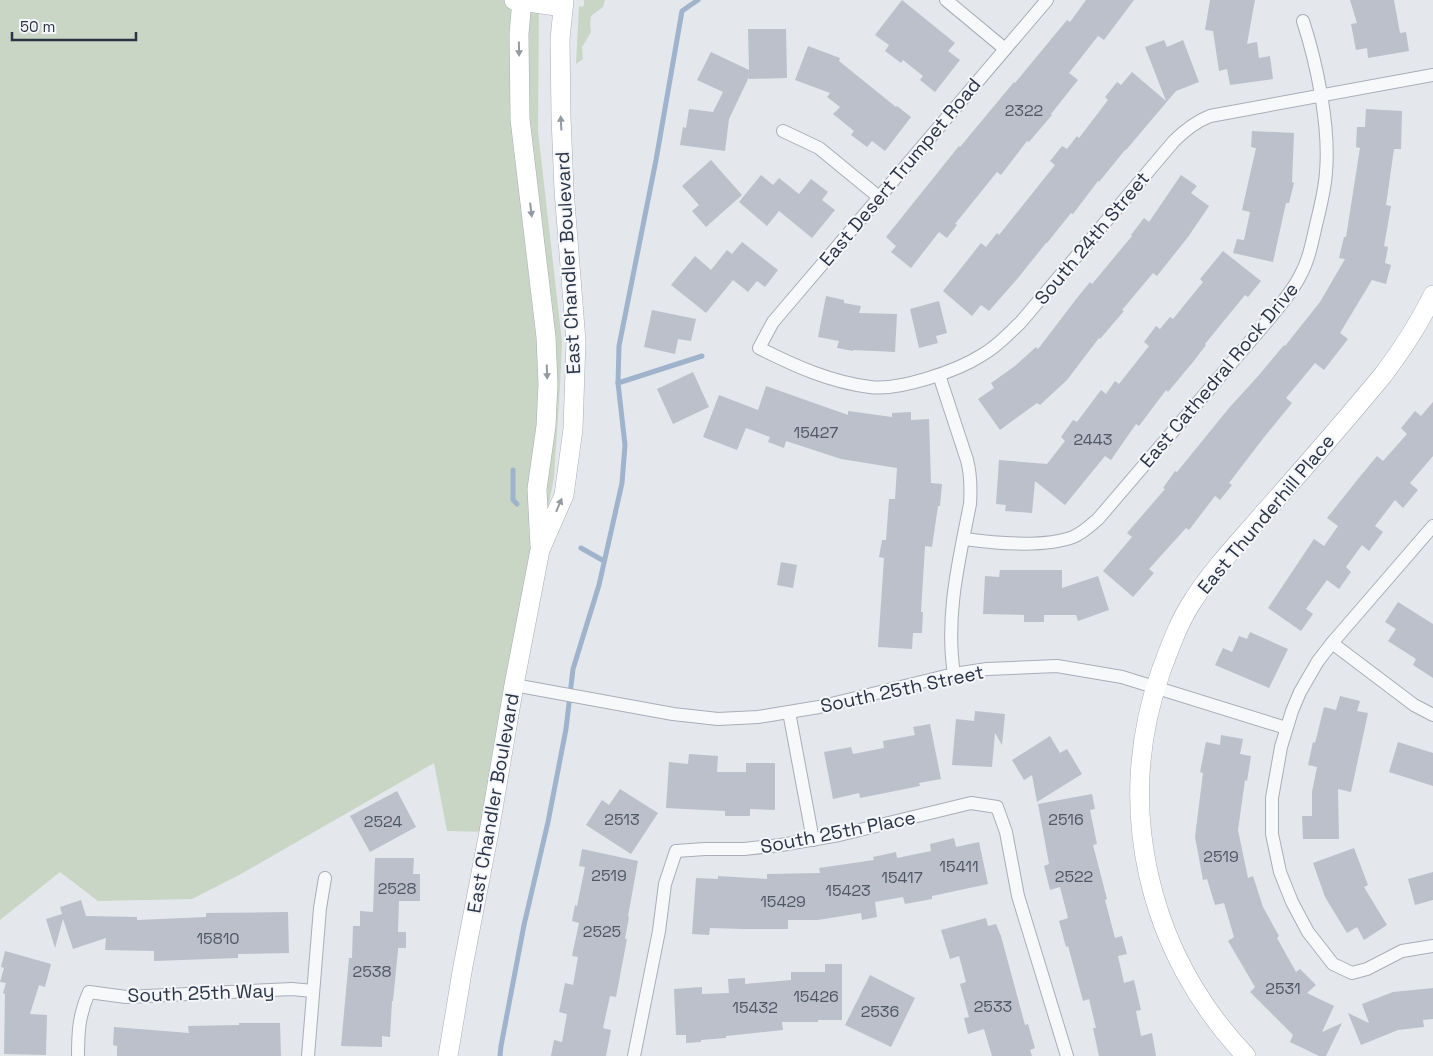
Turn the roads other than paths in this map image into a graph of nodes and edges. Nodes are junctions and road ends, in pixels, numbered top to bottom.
1 (520, 0) edge
2 (946, 0) edge
3 (1047, 0) edge
4 (564, 3) edge
5 (1303, 21) dead end
6 (1005, 49) junction
7 (1433, 75) edge
8 (1320, 95) junction
9 (783, 132) dead end
10 (880, 198) junction
11 (1433, 295) edge
12 (759, 348) joint
13 (939, 375) junction
14 (1433, 526) edge
15 (964, 539) junction
16 (540, 550) junction
17 (1332, 643) junction
18 (954, 674) junction
19 (514, 685) junction
20 (1155, 687) junction
21 (789, 712) junction
22 (1433, 715) edge
23 (1286, 728) junction
24 (813, 840) junction
25 (325, 878) dead end
26 (1433, 946) edge
27 (313, 991) junction
28 (78, 1056) edge
29 (308, 1056) edge
30 (448, 1056) edge
31 (634, 1056) edge
32 (1067, 1056) edge
33 (1246, 1056) edge

1 - 4 main road
1 -> 16 main road, East Chandler Boulevard
2 - 6 street
3 - 6 street, East Desert Trumpet Road
16 -> 4 main road, East Chandler Boulevard
5 - 8 street, East Cathedral Rock Drive
6 - 10 street, East Desert Trumpet Road
7 - 8 street, South 24th Street
8 - 13 street, South 24th Street
8 - 15 street, East Cathedral Rock Drive
9 - 10 street
10 - 12 street, East Desert Trumpet Road
11 - 20 main road, East Thunderhill Place
12 - 13 street, South 24th Street
13 - 15 street
14 - 17 street
15 - 18 street
16 - 19 main road, East Chandler Boulevard
17 - 22 street
17 - 23 street
18 - 20 street, South 25th Street
18 - 21 street, South 25th Street
19 - 21 street, South 25th Street
19 - 30 main road, East Chandler Boulevard
20 - 23 street, South 25th Street
20 - 33 main road, East Thunderhill Place
21 - 24 street
23 - 26 street
24 - 31 street, South 25th Place
24 - 32 street, South 25th Place
25 - 27 street
27 - 28 street, South 25th Way
27 - 29 street

